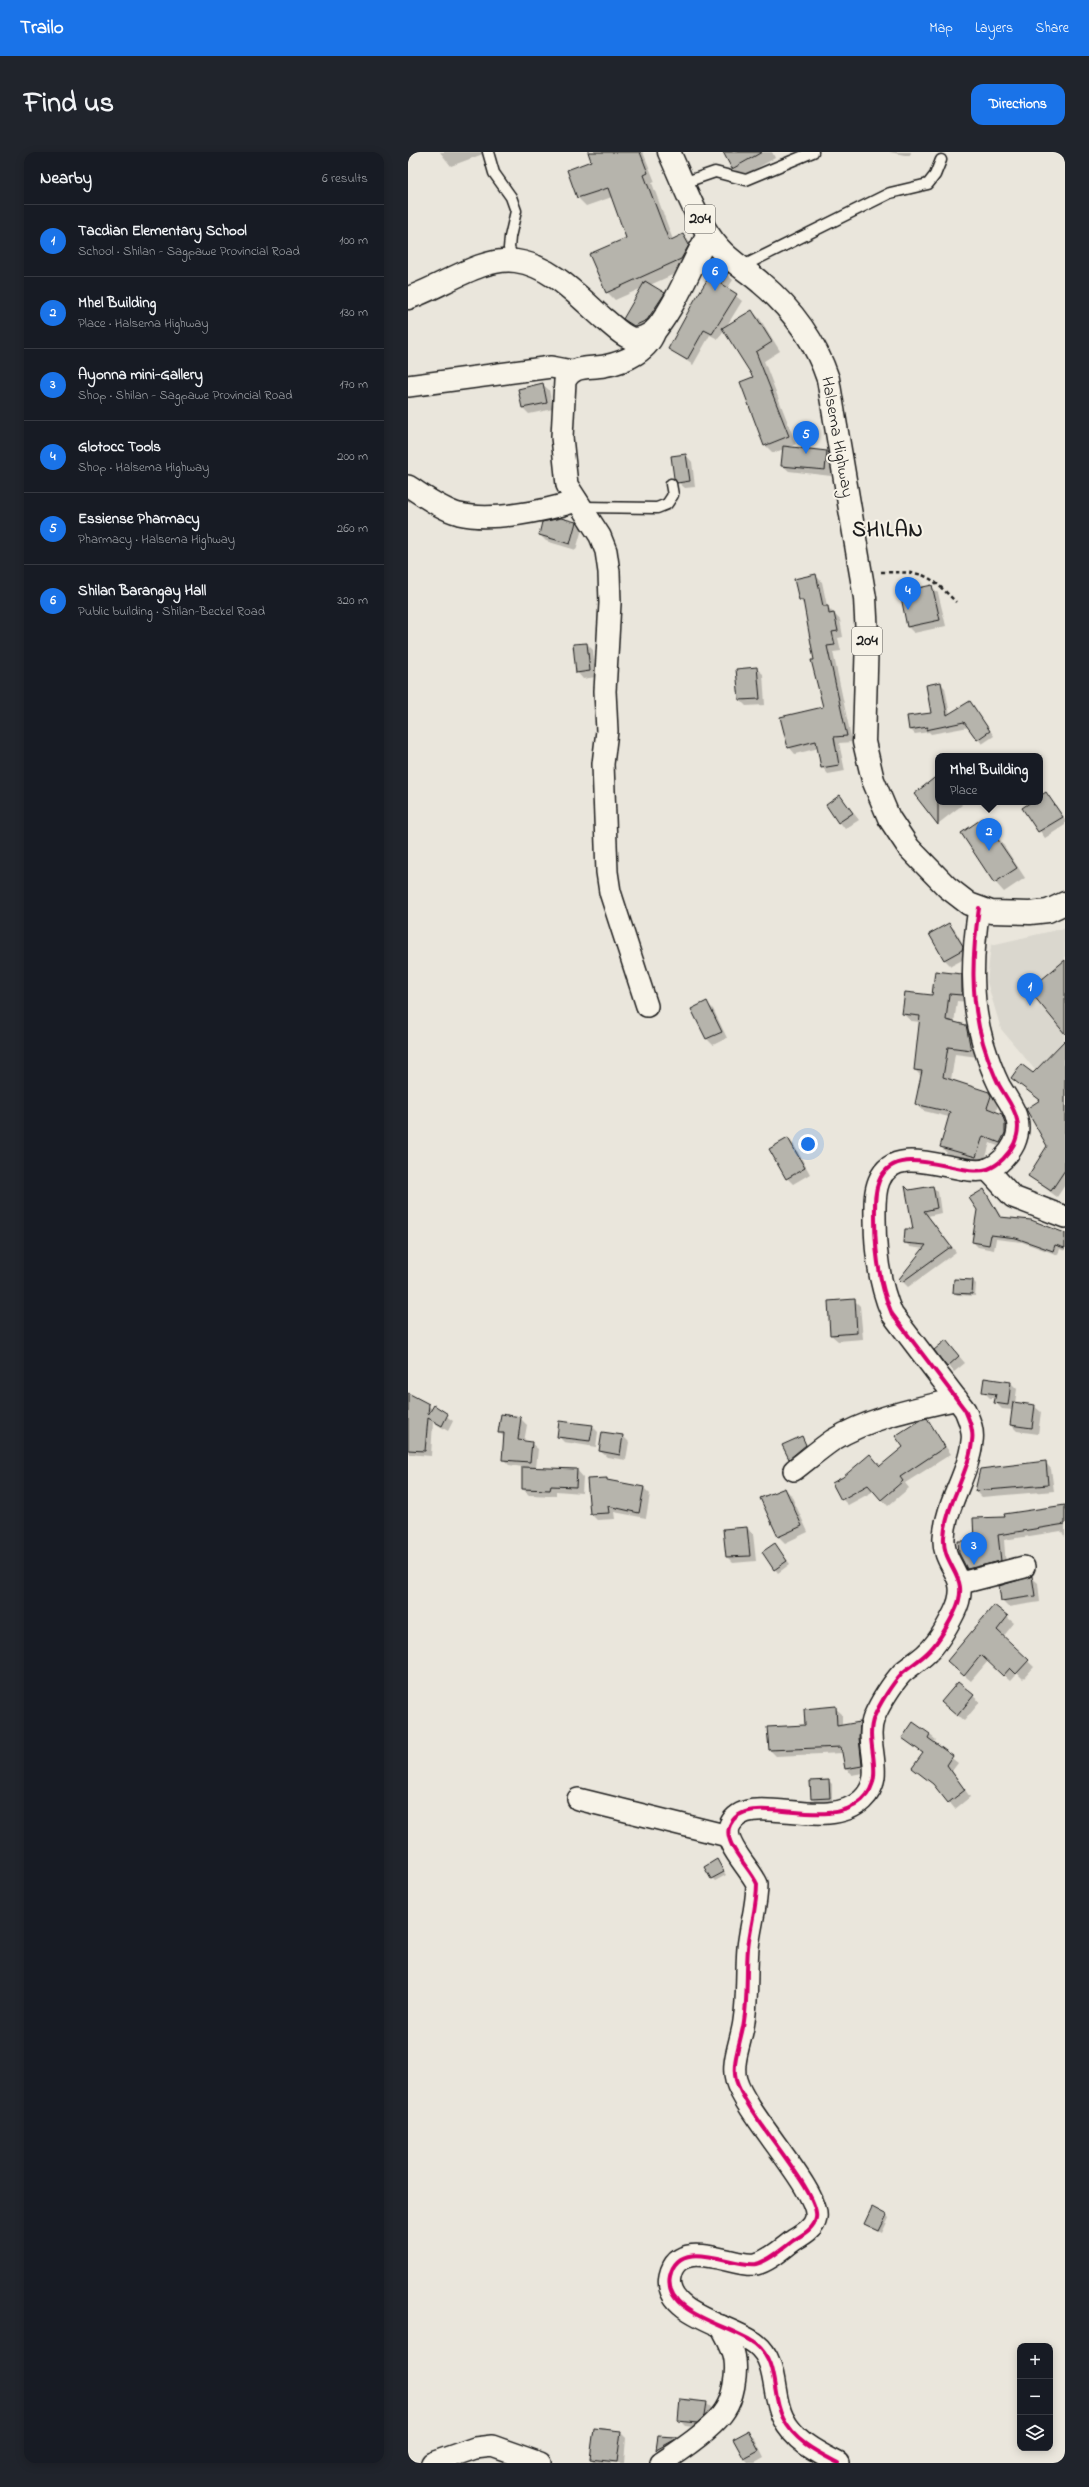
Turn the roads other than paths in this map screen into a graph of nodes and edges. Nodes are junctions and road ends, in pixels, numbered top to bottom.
1 (488, 152) edge
2 (669, 152) edge
3 (813, 152) edge
4 (941, 160) dead end
5 (683, 183) junction
6 (708, 235) junction
7 (514, 261) junction
8 (741, 267) junction
9 (408, 298) edge
10 (656, 328) junction
11 (572, 372) junction
12 (408, 386) edge
13 (671, 484) dead end
14 (408, 486) edge
15 (579, 504) junction
16 (1065, 903) edge
17 (978, 908) junction
18 (646, 1006) dead end
19 (987, 1169) junction
20 (1064, 1215) edge
21 (957, 1399) junction
22 (794, 1470) dead end
23 (1024, 1567) dead end
24 (961, 1584) junction
25 (578, 1798) dead end
26 (728, 1836) junction
27 (721, 2326) junction
28 (432, 2463) edge
29 (540, 2463) edge
30 (661, 2463) edge
31 (838, 2463) edge

1 - 7 lane
2 - 5 main road, Halsema Highway / 204
3 - 5 lane
4 - 8 lane
5 - 6 main road, Halsema Highway / 204
6 - 8 main road, Halsema Highway / 204
6 - 10 main road
7 - 9 main road
7 - 10 main road
8 - 17 main road, Halsema Highway / 204
10 - 11 street
11 - 12 street
11 - 15 street
13 - 15 lane
14 - 15 street
15 - 18 street
16 - 17 main road, Halsema Highway / 204
17 - 19 street
19 - 20 street
19 - 21 street
21 - 22 street
21 - 24 street
23 - 24 street
24 - 26 street
25 - 26 street
26 - 27 street
27 - 30 street
27 - 31 street
28 - 29 street

